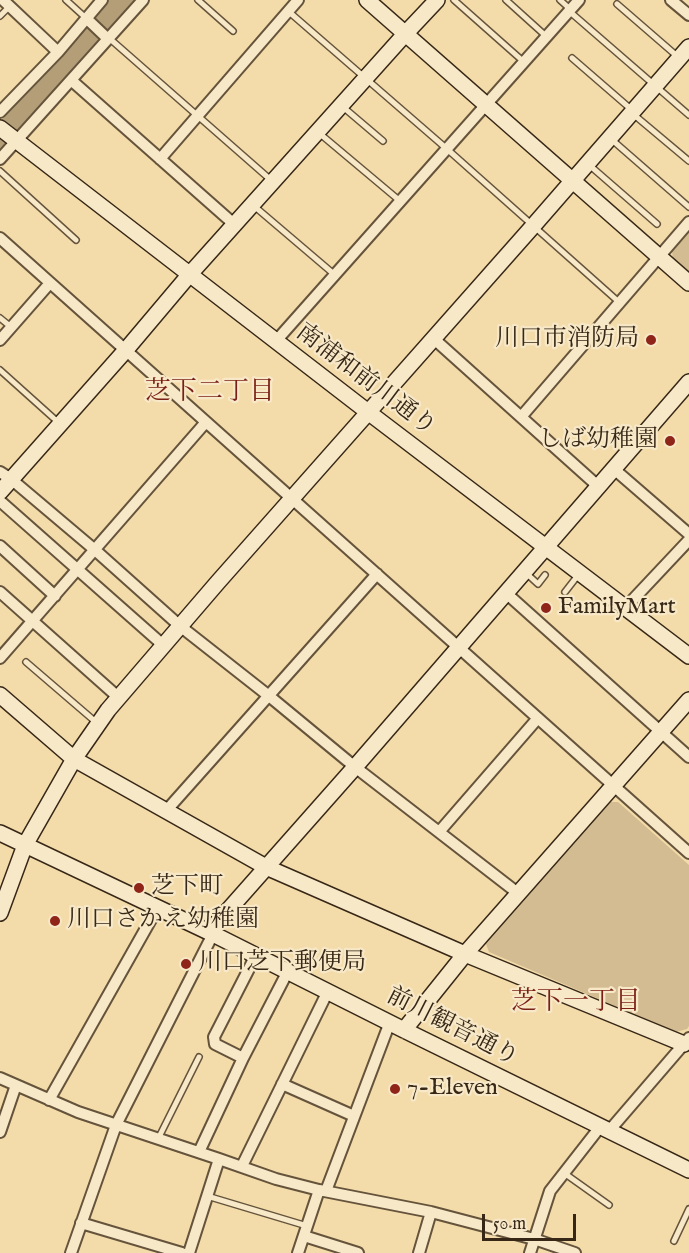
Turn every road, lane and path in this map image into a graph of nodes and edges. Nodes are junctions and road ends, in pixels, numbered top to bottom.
1 (66, 0) edge
2 (101, 0) edge
3 (143, 0) edge
4 (198, 0) edge
5 (298, 0) edge
6 (367, 0) edge
7 (438, 0) edge
8 (454, 0) edge
9 (506, 0) edge
10 (560, 0) edge
11 (579, 0) edge
12 (671, 0) edge
13 (6, 3) edge
14 (617, 4) dead end
15 (570, 10) junction
16 (288, 11) junction
17 (689, 15) edge
18 (0, 16) edge
19 (87, 19) junction
20 (233, 31) dead end
21 (406, 33) junction
22 (547, 37) junction
23 (109, 38) junction
24 (58, 52) junction
25 (684, 52) edge
26 (572, 58) dead end
27 (524, 62) junction
28 (365, 79) junction
29 (71, 80) junction
30 (655, 85) junction
31 (487, 104) junction
32 (341, 105) junction
33 (0, 112) edge
34 (632, 112) junction
35 (689, 115) edge
36 (198, 116) junction
37 (0, 128) edge
38 (318, 131) junction
39 (610, 138) junction
40 (16, 140) junction
41 (383, 141) dead end
42 (447, 148) junction
43 (0, 159) edge
44 (160, 159) junction
45 (689, 161) edge
46 (587, 163) junction
47 (0, 171) edge
48 (572, 180) junction
49 (273, 182) junction
50 (400, 201) junction
51 (253, 205) junction
52 (689, 207) edge
53 (689, 222) edge
54 (657, 224) dead end
55 (235, 225) junction
56 (534, 225) junction
57 (0, 238) edge
58 (76, 240) dead end
59 (659, 257) junction
60 (190, 274) junction
61 (335, 275) junction
62 (50, 283) junction
63 (689, 283) edge
64 (620, 303) junction
65 (0, 318) edge
66 (11, 327) junction
67 (434, 338) junction
68 (0, 340) edge
69 (276, 341) junction
70 (125, 351) junction
71 (0, 370) edge
72 (689, 382) edge
73 (368, 412) junction
74 (521, 417) junction
75 (206, 422) junction
76 (61, 424) junction
77 (614, 469) junction
78 (6, 476) edge
79 (599, 487) junction
80 (0, 492) edge
81 (292, 498) junction
82 (0, 501) edge
83 (689, 534) edge
84 (689, 540) edge
85 (0, 546) edge
86 (546, 547) junction
87 (95, 550) junction
88 (78, 570) junction
89 (525, 572) junction
90 (580, 573) junction
91 (377, 574) junction
92 (545, 575) dead end
93 (565, 591) dead end
94 (0, 592) edge
95 (506, 593) junction
96 (55, 596) junction
97 (626, 607) junction
98 (33, 621) junction
99 (180, 626) junction
100 (163, 645) junction
101 (458, 647) junction
102 (2, 651) edge
103 (689, 656) edge
104 (26, 662) dead end
105 (0, 695) edge
106 (269, 696) junction
107 (118, 697) junction
108 (689, 700) edge
109 (538, 718) junction
110 (98, 724) junction
111 (661, 733) junction
112 (689, 757) edge
113 (74, 759) junction
114 (355, 767) junction
115 (614, 786) junction
116 (166, 811) junction
117 (439, 832) junction
118 (0, 833) edge
119 (25, 845) junction
120 (689, 853) edge
121 (266, 867) junction
122 (519, 894) junction
123 (158, 907) junction
124 (0, 913) edge
125 (211, 933) junction
126 (465, 954) junction
127 (256, 955) junction
128 (288, 971) junction
129 (328, 991) junction
130 (390, 1022) junction
131 (404, 1030) junction
132 (686, 1041) edge
133 (198, 1057) dead end
134 (243, 1058) junction
135 (0, 1078) edge
136 (282, 1084) junction
137 (16, 1085) junction
138 (49, 1100) junction
139 (354, 1116) junction
140 (116, 1125) junction
141 (604, 1129) junction
142 (0, 1132) edge
143 (158, 1139) junction
144 (199, 1152) junction
145 (219, 1159) junction
146 (242, 1166) junction
147 (689, 1170) edge
148 (564, 1173) junction
149 (322, 1190) junction
150 (207, 1196) junction
151 (609, 1205) dead end
152 (689, 1209) edge
153 (431, 1212) junction
154 (81, 1222) junction
155 (305, 1231) junction
156 (534, 1239) junction
157 (674, 1241) dead end
158 (71, 1253) edge
159 (182, 1253) edge
160 (189, 1253) edge
161 (298, 1253) edge
162 (358, 1253) edge
163 (419, 1253) edge
164 (530, 1253) edge
165 (575, 1253) edge

1 - 19 lane
2 - 19 street
3 - 23 street
4 - 20 lane
5 - 16 street
6 - 21 street
7 - 21 street
8 - 27 lane
9 - 22 lane
10 - 15 lane
11 - 15 street
12 - 17 street
13 - 18 lane
13 - 24 street
14 - 25 lane
15 - 22 street
15 - 30 lane
16 - 28 lane
16 - 36 street
19 - 23 street
19 - 24 street
21 - 28 street
21 - 31 street
22 - 27 street
23 - 29 street
23 - 36 lane
24 - 33 street
25 - 30 street
26 - 34 lane
27 - 31 street
28 - 32 street
28 - 42 lane
29 - 40 street
29 - 44 street
30 - 34 street
30 - 35 lane
31 - 42 street
31 - 48 street
32 - 38 street
32 - 41 lane
34 - 39 street
34 - 45 lane
36 - 44 street
36 - 49 lane
37 - 40 street, 南浦和前川通り
38 - 49 street
38 - 50 lane
39 - 46 street
39 - 52 lane
40 - 43 street
40 - 60 street, 南浦和前川通り
42 - 50 street
42 - 56 lane
44 - 55 street
46 - 48 street
46 - 54 lane
47 - 58 lane
48 - 56 street
48 - 59 street
49 - 51 street
50 - 61 street
51 - 55 street
51 - 61 lane
53 - 59 street
55 - 60 street
56 - 64 lane
56 - 67 street
57 - 62 street
59 - 63 street
59 - 64 street
60 - 69 street, 南浦和前川通り
60 - 70 street
61 - 69 street
62 - 66 street
62 - 70 street
64 - 74 street
65 - 66 lane
66 - 68 street
67 - 73 street
67 - 74 street
69 - 73 street, 南浦和前川通り
70 - 75 street
70 - 76 street
71 - 76 lane
72 - 77 street
73 - 81 street
73 - 86 street, 南浦和前川通り
74 - 79 street
75 - 81 street
75 - 87 street
76 - 78 street
77 - 79 street
77 - 83 street
78 - 80 street
78 - 87 street
79 - 86 street
81 - 91 street
81 - 99 street
82 - 88 street
84 - 97 street
85 - 96 street
86 - 89 street
86 - 90 street, 南浦和前川通り
87 - 88 street
87 - 99 street
88 - 96 street
88 - 100 street
89 - 92 lane
89 - 95 street
90 - 93 lane
90 - 97 street, 南浦和前川通り
91 - 101 street
91 - 106 street
94 - 98 street
95 - 101 street
95 - 111 street
96 - 98 street
97 - 103 street, 南浦和前川通り
98 - 102 street
98 - 107 street
99 - 100 street
99 - 106 street
100 - 107 street
101 - 109 street
101 - 114 street
104 - 110 lane
105 - 113 street
106 - 114 street
106 - 116 street
107 - 110 street
108 - 111 street
109 - 115 street
109 - 117 street
110 - 113 street
111 - 112 street
111 - 115 street
113 - 116 street
113 - 119 street
114 - 117 street
114 - 121 street
115 - 120 street
115 - 122 street
116 - 121 street
117 - 122 street
118 - 119 street, 前川観音通り
119 - 123 street, 前川観音通り
119 - 124 street
121 - 125 street
121 - 126 street
122 - 126 street
123 - 125 street, 前川観音通り
123 - 138 street
125 - 127 street, 前川観音通り
125 - 140 street
126 - 131 street
126 - 132 street
127 - 128 street, 前川観音通り
127 - 134 street
128 - 129 street, 前川観音通り
128 - 134 street
129 - 130 street, 前川観音通り
129 - 136 street
130 - 131 street, 前川観音通り
130 - 139 street
131 - 141 street, 前川観音通り
132 - 141 street
133 - 143 lane
134 - 144 street
135 - 137 street
136 - 139 street
136 - 146 street
137 - 138 street
137 - 142 street
138 - 140 street
139 - 149 street
140 - 143 street
140 - 154 street
141 - 147 street, 前川観音通り
141 - 148 street
143 - 144 street
144 - 145 street
145 - 146 street
145 - 150 street
146 - 149 street
148 - 151 lane
148 - 156 street
149 - 153 street
149 - 155 street
150 - 155 lane
150 - 160 street
152 - 157 lane
153 - 156 street
153 - 163 street
154 - 158 street
154 - 159 street
155 - 161 street
155 - 162 street
156 - 164 street
156 - 165 street

